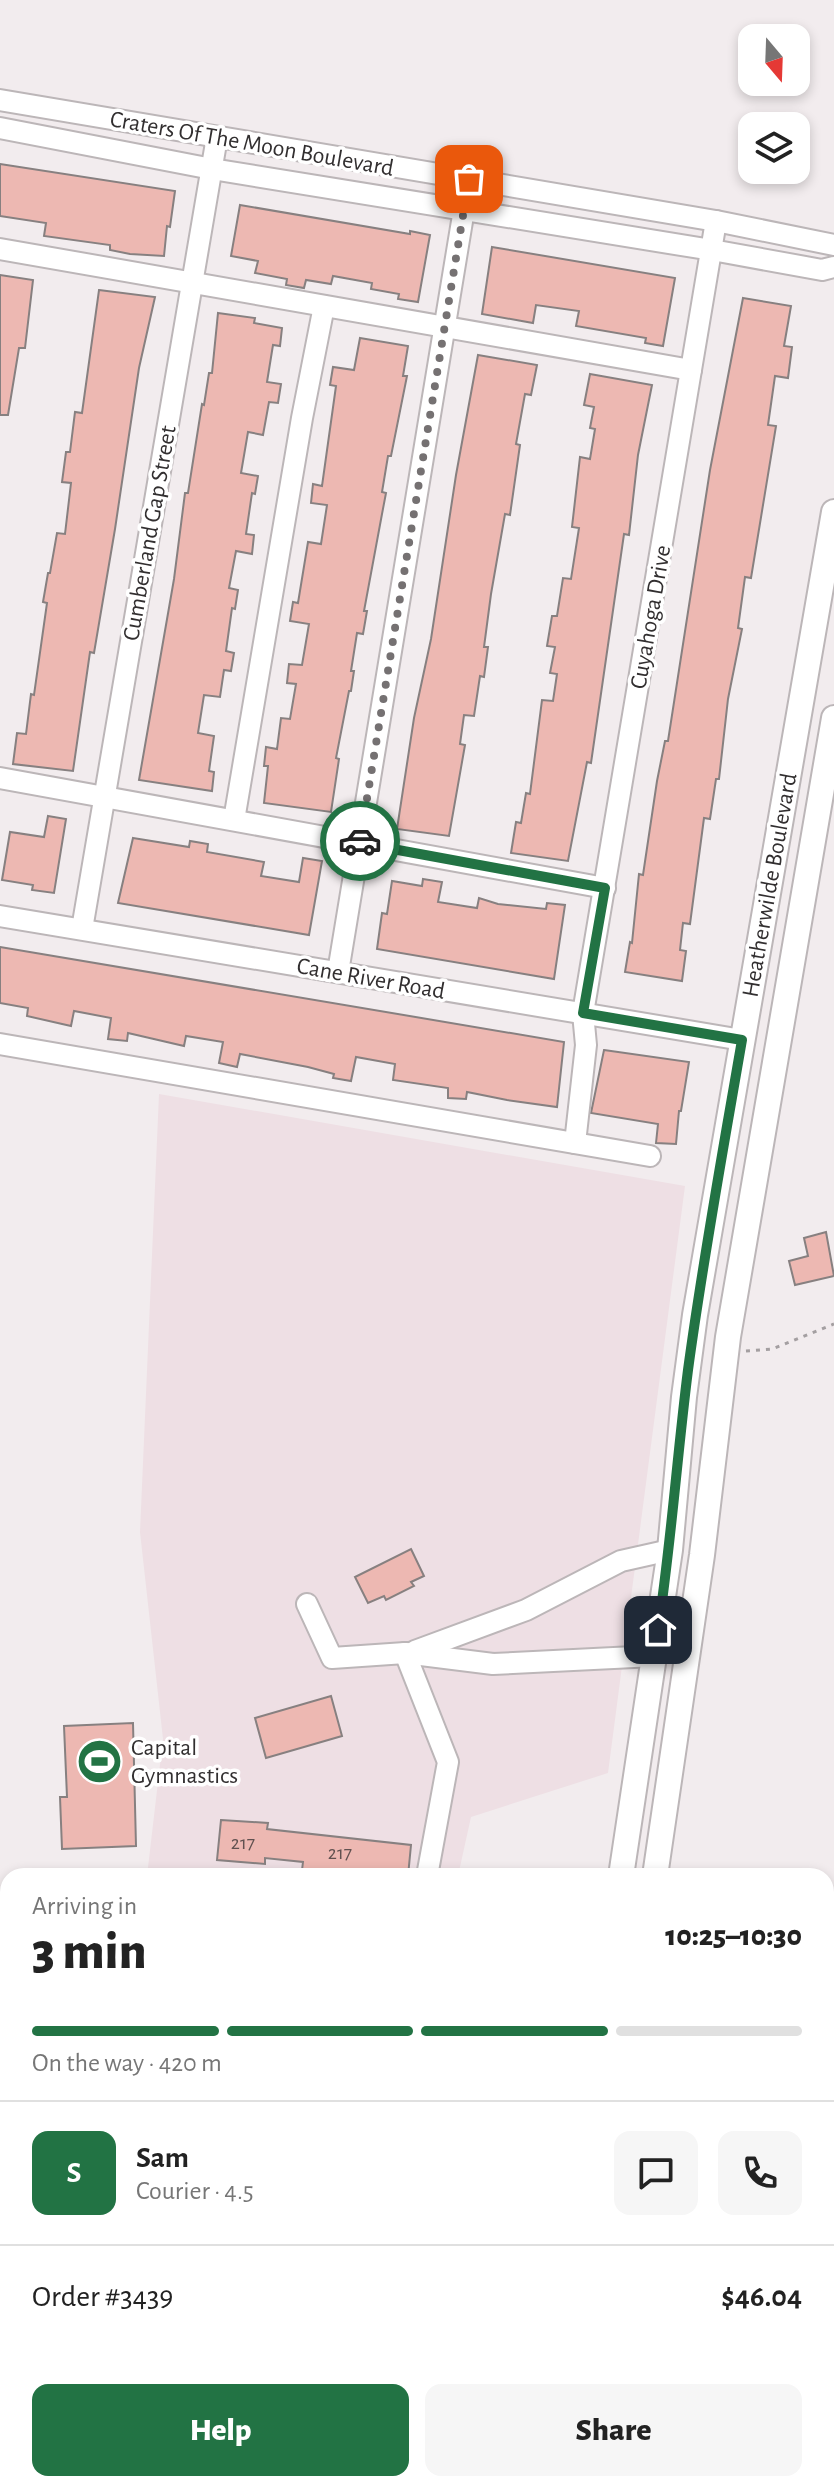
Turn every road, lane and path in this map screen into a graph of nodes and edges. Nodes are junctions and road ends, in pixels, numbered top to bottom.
1 (0, 100) edge
2 (0, 128) edge
3 (217, 137) junction
4 (212, 169) junction
5 (469, 179) junction
6 (464, 209) junction
7 (716, 221) junction
8 (834, 245) edge
9 (0, 249) edge
10 (712, 250) junction
11 (834, 267) edge
12 (193, 283) junction
13 (324, 306) junction
14 (445, 327) junction
15 (691, 370) junction
16 (834, 512) edge
17 (834, 718) edge
18 (0, 778) edge
19 (103, 797) junction
20 (234, 820) junction
21 (360, 843) junction
22 (605, 888) junction
23 (0, 916) edge
24 (82, 929) junction
25 (338, 972) junction
26 (583, 1013) junction
27 (742, 1040) junction
28 (0, 1044) edge
29 (575, 1143) junction
30 (650, 1156) dead end
31 (834, 1324) edge
32 (726, 1353) junction
33 (670, 1550) junction
34 (702, 1555) junction
35 (307, 1604) dead end
36 (405, 1653) junction
37 (654, 1656) junction
38 (428, 1868) edge
39 (622, 1868) edge
40 (656, 1868) edge

1 - 3 street, Craters Of The Moon Boulevard
2 - 4 street, Craters Of The Moon Boulevard
3 - 4 street, Cumberland Gap Street
3 - 5 street, Craters Of The Moon Boulevard
4 - 6 street, Craters Of The Moon Boulevard
4 - 12 street, Cumberland Gap Street
5 - 6 street
5 - 7 street, Craters Of The Moon Boulevard
6 - 10 street, Craters Of The Moon Boulevard
6 - 14 street
7 - 8 street, Craters Of The Moon Boulevard
7 - 10 street, Cuyahoga Drive
9 - 12 street
10 - 11 street, Craters Of The Moon Boulevard
10 - 15 street, Cuyahoga Drive
12 - 13 street
12 - 19 street, Cumberland Gap Street
13 - 14 street
13 - 20 street
14 - 15 street
14 - 21 street
15 - 22 street, Cuyahoga Drive
16 - 27 main road, Heatherwilde Boulevard
17 - 32 main road, Heatherwilde Boulevard
18 - 19 street
19 - 20 street
19 - 24 street, Cumberland Gap Street
20 - 21 street
21 - 22 street
21 - 25 street
22 - 26 street, Cuyahoga Drive
23 - 24 street, Cane River Road
24 - 25 street, Cane River Road
25 - 26 street, Cane River Road
26 - 27 street, Cane River Road
26 - 29 street, Cuyahoga Drive
27 - 33 main road, Heatherwilde Boulevard
28 - 29 street
29 - 30 street
31 - 32 path
32 - 34 main road, Heatherwilde Boulevard
33 - 34 main road
33 - 36 street
33 - 37 main road, Heatherwilde Boulevard
34 - 40 main road, Heatherwilde Boulevard
35 - 36 street
36 - 37 street
36 - 38 street
37 - 39 main road, Heatherwilde Boulevard

